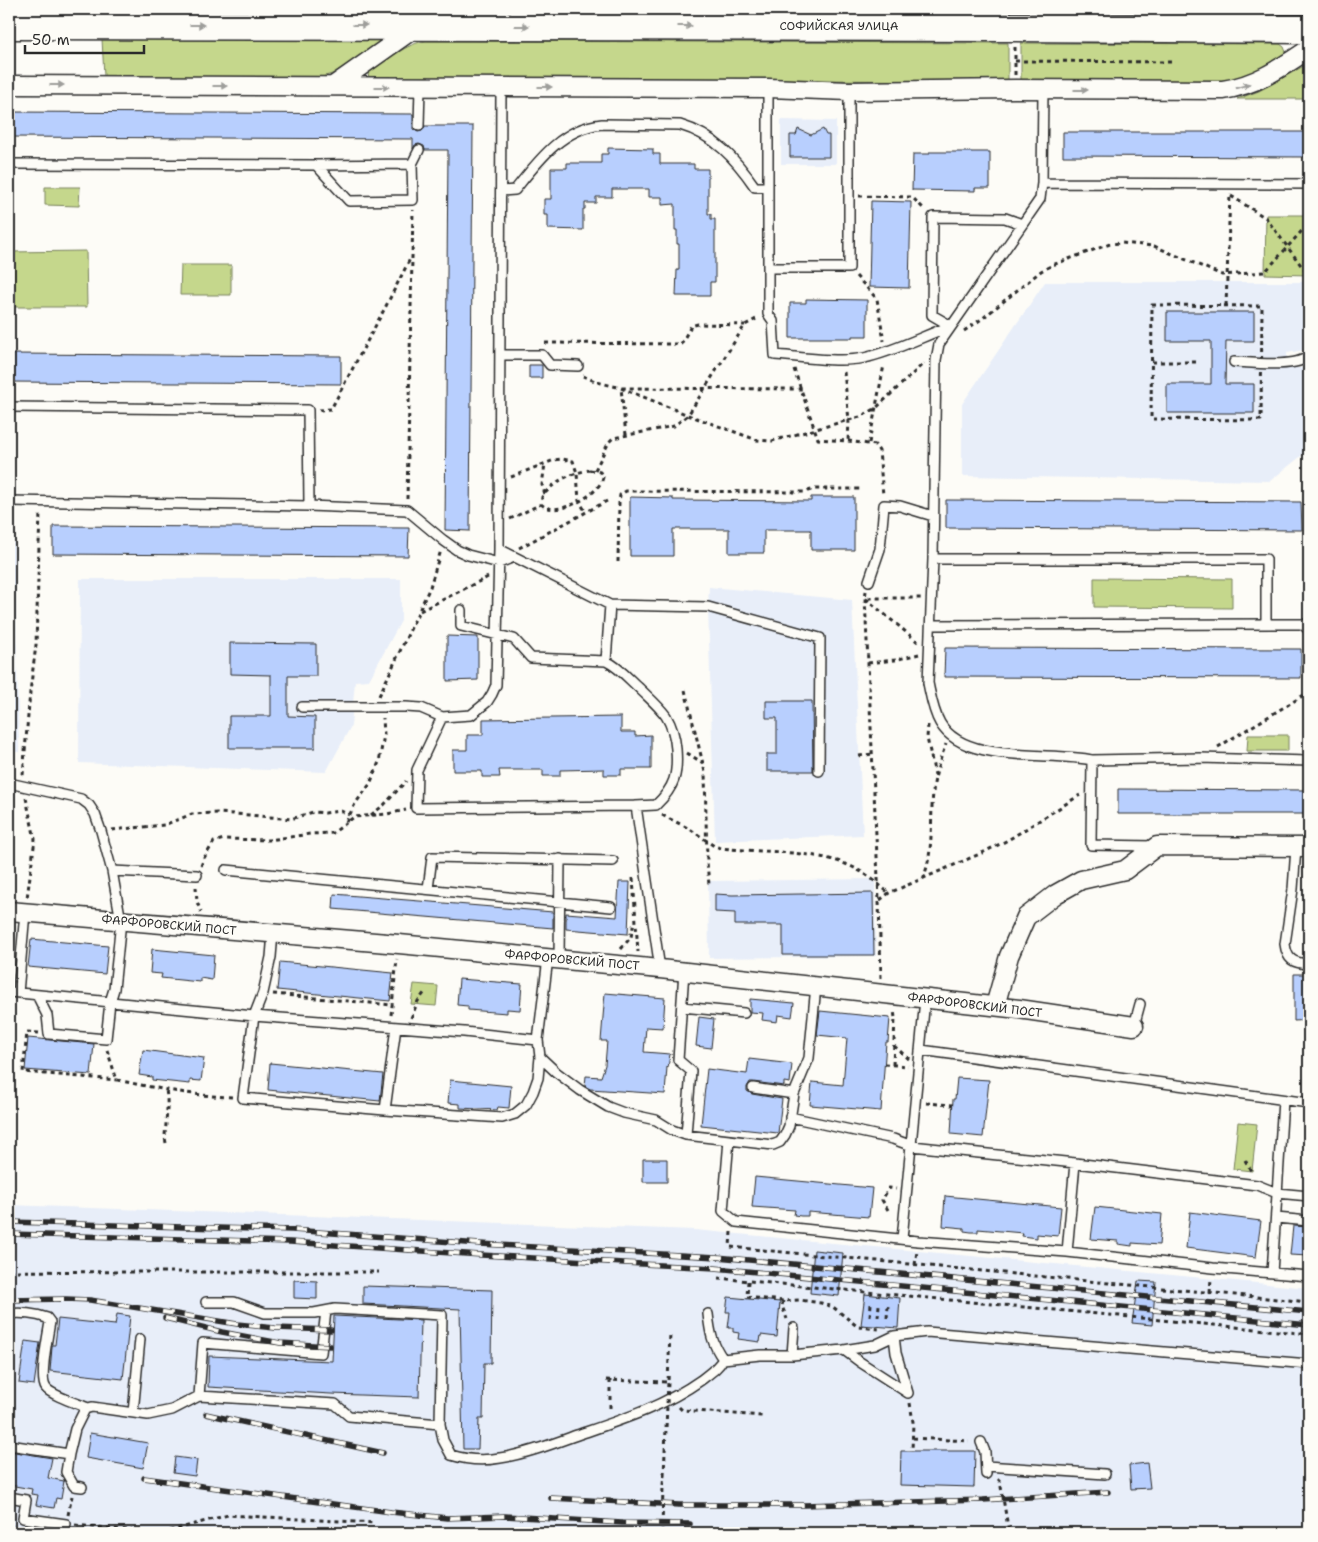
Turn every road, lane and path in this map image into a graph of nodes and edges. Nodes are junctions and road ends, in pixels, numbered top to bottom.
1 (572, 17) edge
2 (9, 25) edge
3 (420, 25) junction
4 (1309, 29) edge
5 (1015, 43) dead end
6 (1309, 49) edge
7 (1015, 61) junction
8 (1175, 62) dead end
9 (1015, 81) dead end
10 (9, 85) edge
11 (333, 86) junction
12 (420, 87) junction
13 (501, 87) junction
14 (768, 88) junction
15 (1043, 90) junction
16 (849, 91) junction
17 (419, 126) dead end
18 (419, 150) dead end
19 (9, 164) edge
20 (412, 164) junction
21 (316, 165) junction
22 (1042, 183) junction
23 (1231, 184) junction
24 (1309, 184) edge
25 (768, 187) junction
26 (501, 191) junction
27 (1230, 195) junction
28 (849, 196) junction
29 (413, 200) junction
30 (933, 217) junction
31 (1309, 223) edge
32 (1022, 224) junction
33 (1288, 247) junction
34 (412, 254) junction
35 (768, 268) junction
36 (849, 268) junction
37 (1227, 275) junction
38 (1309, 276) edge
39 (1226, 306) junction
40 (768, 314) junction
41 (932, 315) junction
42 (745, 325) junction
43 (951, 326) junction
44 (932, 333) junction
45 (938, 347) junction
46 (886, 351) junction
47 (500, 355) junction
48 (534, 355) junction
49 (790, 356) junction
50 (1309, 356) edge
51 (845, 359) junction
52 (1152, 362) junction
53 (1197, 362) dead end
54 (1234, 362) dead end
55 (1261, 363) junction
56 (578, 366) joint
57 (706, 387) junction
58 (622, 388) junction
59 (802, 389) junction
60 (9, 407) edge
61 (308, 410) junction
62 (875, 410) junction
63 (688, 415) junction
64 (849, 420) junction
65 (815, 429) junction
66 (626, 435) junction
67 (848, 440) junction
68 (869, 443) junction
69 (545, 464) junction
70 (596, 470) junction
71 (577, 473) junction
72 (500, 478) junction
73 (861, 489) dead end
74 (545, 494) junction
75 (9, 501) edge
76 (40, 501) junction
77 (579, 501) junction
78 (607, 501) dead end
79 (541, 504) junction
80 (884, 505) junction
81 (309, 506) junction
82 (407, 510) junction
83 (586, 512) junction
84 (933, 516) junction
85 (500, 524) junction
86 (443, 540) junction
87 (499, 549) junction
88 (511, 555) junction
89 (933, 559) junction
90 (618, 562) dead end
91 (499, 567) junction
92 (869, 581) dead end
93 (865, 598) junction
94 (932, 598) junction
95 (610, 605) junction
96 (461, 610) dead end
97 (419, 612) junction
98 (1266, 624) junction
99 (931, 625) junction
100 (1309, 630) edge
101 (497, 634) junction
102 (929, 651) junction
103 (606, 661) junction
104 (868, 663) junction
105 (685, 690) dead end
106 (1309, 692) edge
107 (302, 707) dead end
108 (378, 707) junction
109 (935, 713) junction
110 (442, 717) junction
111 (949, 734) junction
112 (872, 754) junction
113 (859, 756) dead end
114 (1200, 758) junction
115 (1092, 760) junction
116 (1309, 761) edge
117 (417, 770) junction
118 (819, 771) dead end
119 (935, 778) junction
120 (9, 783) edge
121 (23, 786) junction
122 (1091, 789) junction
123 (656, 804) junction
124 (636, 806) junction
125 (416, 808) junction
126 (349, 815) junction
127 (371, 816) junction
128 (345, 824) junction
129 (101, 831) junction
130 (707, 840) junction
131 (1157, 846) junction
132 (1302, 847) edge
133 (643, 853) junction
134 (560, 859) junction
135 (613, 861) dead end
136 (226, 870) dead end
137 (112, 871) junction
138 (198, 875) junction
139 (923, 879) junction
140 (879, 884) junction
141 (709, 885) dead end
142 (428, 889) junction
143 (889, 893) junction
144 (879, 900) junction
145 (559, 902) junction
146 (611, 907) dead end
147 (17, 911) edge
148 (635, 919) junction
149 (121, 921) junction
150 (204, 928) junction
151 (273, 933) junction
152 (399, 944) junction
153 (553, 958) junction
154 (603, 963) junction
155 (1309, 964) edge
156 (640, 967) junction
157 (660, 969) junction
158 (684, 971) junction
159 (816, 986) junction
160 (424, 992) dead end
161 (14, 993) edge
162 (263, 993) junction
163 (886, 994) junction
164 (37, 996) junction
165 (925, 999) junction
166 (110, 1002) junction
167 (1140, 1004) dead end
168 (392, 1005) junction
169 (682, 1006) junction
170 (995, 1006) junction
171 (744, 1013) dead end
172 (254, 1016) junction
173 (1134, 1026) joint
174 (393, 1027) junction
175 (407, 1028) junction
176 (49, 1034) junction
177 (106, 1039) junction
178 (538, 1040) junction
179 (921, 1050) junction
180 (540, 1056) junction
181 (884, 1064) dead end
182 (893, 1065) junction
183 (919, 1067) junction
184 (117, 1080) junction
185 (753, 1088) dead end
186 (166, 1090) junction
187 (794, 1094) junction
188 (242, 1098) junction
189 (1283, 1100) junction
190 (915, 1102) junction
191 (1309, 1103) edge
192 (952, 1105) dead end
193 (385, 1110) junction
194 (790, 1117) junction
195 (686, 1135) junction
196 (729, 1140) junction
197 (166, 1143) dead end
198 (912, 1146) junction
199 (1075, 1163) junction
200 (1277, 1193) junction
201 (1309, 1196) edge
202 (882, 1200) dead end
203 (888, 1210) dead end
204 (1276, 1218) junction
205 (1309, 1221) edge
206 (731, 1230) dead end
207 (902, 1239) junction
208 (1067, 1252) junction
209 (916, 1260) dead end
210 (915, 1265) junction
211 (9, 1271) edge
212 (379, 1272) dead end
213 (1272, 1273) junction
214 (1309, 1276) edge
215 (718, 1278) dead end
216 (748, 1281) junction
217 (1211, 1288) dead end
218 (1210, 1293) junction
219 (783, 1301) junction
220 (206, 1302) dead end
221 (1309, 1302) edge
222 (871, 1304) dead end
223 (879, 1305) dead end
224 (888, 1306) dead end
225 (326, 1311) junction
226 (9, 1314) edge
227 (708, 1314) dead end
228 (870, 1316) dead end
229 (878, 1317) dead end
230 (887, 1318) dead end
231 (794, 1328) joint
232 (877, 1328) dead end
233 (670, 1333) dead end
234 (1309, 1334) edge
235 (894, 1336) junction
236 (140, 1339) dead end
237 (844, 1350) junction
238 (792, 1355) junction
239 (723, 1359) junction
240 (1309, 1364) edge
241 (668, 1382) junction
242 (908, 1393) junction
243 (198, 1396) junction
244 (672, 1398) junction
245 (88, 1408) junction
246 (133, 1413) junction
247 (762, 1416) dead end
248 (440, 1424) junction
249 (610, 1424) junction
250 (913, 1438) junction
251 (981, 1442) joint
252 (9, 1445) edge
253 (912, 1451) dead end
254 (69, 1454) junction
255 (986, 1470) junction
256 (1106, 1474) dead end
257 (78, 1487) joint
258 (9, 1497) edge
259 (375, 1523) dead end
260 (66, 1524) junction
261 (160, 1533) edge
262 (662, 1533) edge
263 (1009, 1533) edge

3 -> 1 main road, СОФИЙСКАЯ УЛИЦА
1 -> 4 main road, СОФИЙСКАЯ УЛИЦА
2 -> 3 main road, СОФИЙСКАЯ УЛИЦА
3 - 11 street
5 - 7 path
15 -> 6 street
7 - 8 path
7 - 9 path
10 -> 11 street
11 -> 12 street
12 - 13 street
12 - 17 lane
13 -> 14 street
13 - 26 lane
14 - 16 street
14 - 25 lane
15 - 16 street
15 - 22 lane
16 - 28 lane
18 - 20 lane
19 - 21 lane
20 - 21 lane
20 - 29 lane
21 - 29 lane
22 - 23 lane
22 - 32 lane
23 - 24 lane
23 - 27 path
25 - 26 lane
25 - 35 lane
26 - 47 lane
27 - 33 path
27 - 37 path
28 - 30 path
28 - 36 lane
29 - 34 path
30 - 32 lane
30 - 41 lane
31 - 33 path
32 - 43 lane
33 - 37 path
33 - 38 path
34 - 61 path
34 - 82 path
35 - 36 lane
35 - 40 lane
36 - 46 path
37 - 39 path
37 - 45 path
39 - 52 path
39 - 55 path
40 - 42 path
40 - 49 lane
41 - 43 lane
41 - 44 lane
42 - 48 path
42 - 57 path
43 - 44 lane
43 - 45 lane
44 - 45 lane
44 - 46 lane
45 - 62 path
45 - 84 lane
46 - 51 lane
46 - 62 path
47 - 48 lane
47 - 72 lane
48 - 56 lane
49 - 51 lane
49 - 59 path
50 - 55 lane
51 - 64 path
52 - 53 path
52 - 55 path
54 - 55 lane
56 - 58 path
57 - 58 path
57 - 59 path
57 - 63 path
58 - 63 path
58 - 66 path
59 - 65 path
60 - 61 lane
61 - 81 lane
62 - 64 path
62 - 68 path
63 - 65 path
63 - 66 path
64 - 65 path
64 - 67 path
65 - 67 path
66 - 70 path
67 - 68 path
68 - 80 path
69 - 71 path
69 - 72 path
69 - 74 path
70 - 71 path
70 - 77 path
71 - 74 path
71 - 77 path
72 - 85 lane
73 - 90 path
74 - 79 path
75 - 76 lane
76 - 81 lane
76 - 121 path
77 - 79 path
77 - 83 path
78 - 83 path
79 - 85 path
80 - 84 lane
80 - 92 lane
81 - 82 lane
82 - 86 lane
83 - 88 path
84 - 89 lane
85 - 87 lane
86 - 91 lane
86 - 97 path
87 - 88 lane
87 - 91 lane
88 - 91 lane
88 - 95 lane
89 - 94 lane
89 - 98 lane
91 - 97 path
91 - 101 lane
93 - 94 path
93 - 102 path
93 - 104 path
94 - 99 lane
95 - 103 lane
95 - 118 lane
96 - 101 lane
97 - 108 path
98 - 99 lane
98 - 100 lane
99 - 102 lane
101 - 103 lane
101 - 110 lane
102 - 104 path
102 - 109 lane
103 - 123 lane
104 - 112 path
105 - 130 path
106 - 114 path
107 - 108 lane
108 - 110 lane
108 - 126 path
109 - 111 lane
109 - 119 path
110 - 117 lane
111 - 115 lane
111 - 119 path
112 - 113 path
112 - 140 path
114 - 115 lane
114 - 116 lane
115 - 122 lane
117 - 125 lane
117 - 127 path
119 - 139 path
120 - 121 lane
121 - 129 lane
121 - 147 path
122 - 131 lane
122 - 139 path
123 - 124 lane
123 - 130 path
124 - 125 lane
124 - 133 lane
125 - 127 path
126 - 128 path
126 - 129 path
127 - 128 path
128 - 138 path
129 - 137 lane
130 - 140 path
130 - 141 path
131 - 132 street
131 - 170 street
132 - 155 lane
133 - 148 path
133 - 157 lane
134 - 135 lane
134 - 142 lane
134 - 145 lane
136 - 142 lane
137 - 138 lane
137 - 149 lane
138 - 150 path
139 - 143 path
140 - 143 path
140 - 144 path
142 - 145 lane
143 - 144 path
144 - 163 path
145 - 146 lane
145 - 153 lane
147 - 149 street, ФАРФОРОВСКИЙ ПОСТ
147 - 161 lane
148 - 154 path
148 - 156 path
149 - 150 street, ФАРФОРОВСКИЙ ПОСТ
149 - 166 lane
150 - 151 street, ФАРФОРОВСКИЙ ПОСТ
151 - 152 street, ФАРФОРОВСКИЙ ПОСТ
151 - 162 lane
152 - 153 street, ФАРФОРОВСКИЙ ПОСТ
152 - 168 path
153 - 154 street, ФАРФОРОВСКИЙ ПОСТ
153 - 178 lane
154 - 156 street, ФАРФОРОВСКИЙ ПОСТ
156 - 157 street, ФАРФОРОВСКИЙ ПОСТ
157 - 158 street, ФАРФОРОВСКИЙ ПОСТ
158 - 159 street, ФАРФОРОВСКИЙ ПОСТ
158 - 169 lane
159 - 163 street, ФАРФОРОВСКИЙ ПОСТ
159 - 187 lane
160 - 175 path
161 - 164 lane
162 - 168 path
162 - 172 lane
163 - 165 street, ФАРФОРОВСКИЙ ПОСТ
163 - 182 path
164 - 166 lane
164 - 176 lane
165 - 170 street, ФАРФОРОВСКИЙ ПОСТ
165 - 179 lane
166 - 172 lane
166 - 177 lane
167 - 173 lane
168 - 174 path
169 - 171 lane
169 - 195 lane
170 - 173 street, ФАРФОРОВСКИЙ ПОСТ
172 - 174 lane
172 - 188 lane
174 - 175 lane
174 - 193 lane
175 - 178 lane
176 - 177 lane
176 - 184 path
177 - 184 path
178 - 180 lane
179 - 183 lane
179 - 189 lane
180 - 193 lane
180 - 195 lane
181 - 182 path
182 - 183 path
183 - 190 lane
184 - 186 path
185 - 187 lane
186 - 188 path
186 - 197 path
187 - 194 lane
188 - 193 lane
189 - 191 lane
189 - 200 lane
190 - 192 path
190 - 198 lane
194 - 196 lane
194 - 198 lane
195 - 196 lane
196 - 207 lane
198 - 199 lane
198 - 207 lane
199 - 200 lane
199 - 208 lane
200 - 201 lane
200 - 204 lane
202 - 203 path
204 - 205 lane
204 - 213 lane
206 - 210 path
207 - 208 lane
208 - 213 lane
209 - 210 path
210 - 218 path
211 - 212 path
213 - 214 lane
215 - 216 path
216 - 219 path
216 - 234 path
217 - 218 path
218 - 221 path
219 - 231 path
219 - 232 path
220 - 225 lane
222 - 228 path
223 - 229 path
224 - 230 path
225 - 243 lane
225 - 248 lane
226 - 245 lane
227 - 239 lane
231 - 238 lane
233 - 241 path
235 - 237 lane
235 - 240 lane
235 - 242 lane
236 - 246 lane
237 - 238 lane
237 - 242 lane
238 - 239 lane
239 - 244 lane
241 - 249 path
241 - 262 path, bridge
242 - 250 path
243 - 246 lane
243 - 248 lane
244 - 247 path
244 - 249 lane
245 - 246 lane
245 - 254 lane
248 - 249 lane
250 - 251 path
250 - 253 path
251 - 255 lane
252 - 254 lane
254 - 257 lane
255 - 256 lane
255 - 263 path
257 - 260 path
258 - 260 lane
259 - 261 path
260 - 261 path

